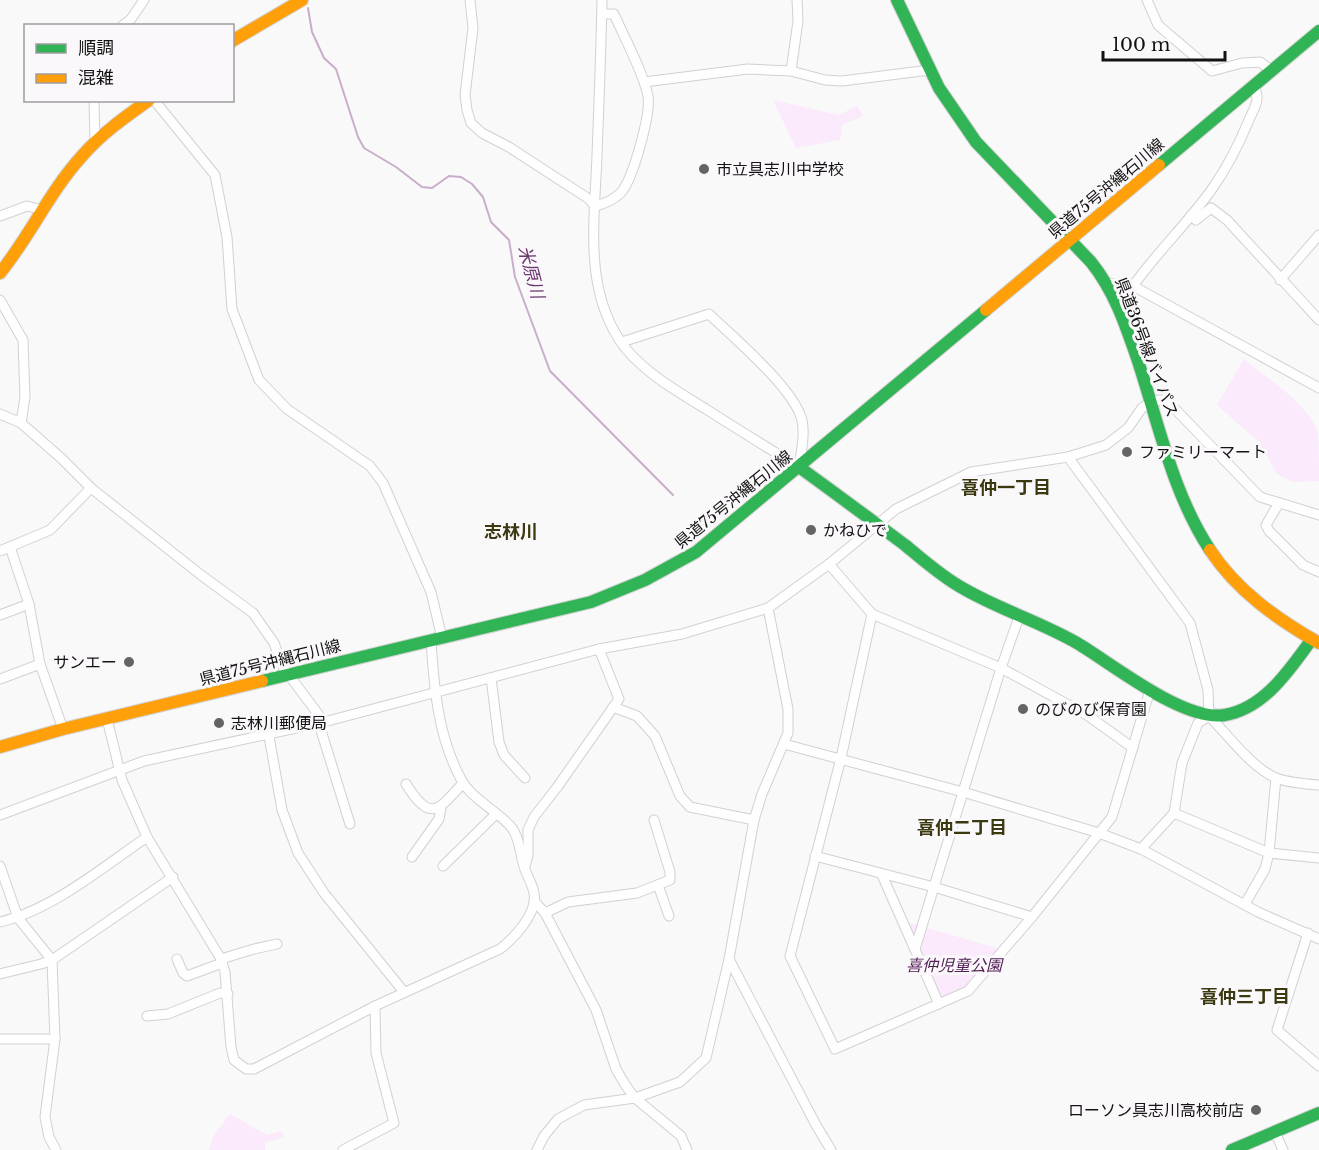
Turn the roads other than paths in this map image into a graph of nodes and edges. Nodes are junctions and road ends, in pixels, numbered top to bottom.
1 (144, 0) edge
2 (302, 0) edge
3 (470, 0) edge
4 (602, 0) edge
5 (797, 0) edge
6 (897, 0) edge
7 (1147, 0) edge
8 (602, 14) junction
9 (132, 22) edge
10 (1319, 31) edge
11 (234, 40) edge
12 (930, 70) junction
13 (1271, 70) junction
14 (791, 71) junction
15 (644, 82) junction
16 (1253, 86) junction
17 (94, 102) edge
18 (146, 102) edge
19 (156, 102) edge
20 (95, 141) junction
21 (595, 206) junction
22 (43, 210) junction
23 (1191, 215) junction
24 (0, 216) edge
25 (1319, 235) edge
26 (1070, 240) junction
27 (0, 273) edge
28 (1281, 280) junction
29 (1108, 283) junction
30 (1132, 286) junction
31 (0, 300) edge
32 (1319, 320) edge
33 (622, 342) junction
34 (1319, 388) edge
35 (1152, 401) junction
36 (0, 414) edge
37 (21, 423) junction
38 (1068, 457) junction
39 (799, 467) junction
40 (91, 488) junction
41 (1279, 503) junction
42 (1319, 515) edge
43 (876, 524) junction
44 (10, 547) junction
45 (0, 551) edge
46 (829, 564) junction
47 (1319, 572) edge
48 (29, 604) junction
49 (768, 608) junction
50 (872, 614) junction
51 (0, 615) edge
52 (1019, 617) junction
53 (437, 639) junction
54 (1316, 641) edge
55 (599, 649) junction
56 (40, 664) junction
57 (1001, 668) junction
58 (288, 674) junction
59 (0, 678) edge
60 (491, 678) junction
61 (1150, 690) junction
62 (435, 693) junction
63 (613, 707) junction
64 (1209, 716) junction
65 (107, 719) junction
66 (321, 723) junction
67 (63, 729) junction
68 (269, 735) junction
69 (784, 744) junction
70 (0, 747) edge
71 (1133, 748) junction
72 (841, 758) junction
73 (121, 770) junction
74 (525, 778) dead end
75 (1276, 778) junction
76 (463, 783) junction
77 (406, 784) dead end
78 (1319, 785) edge
79 (963, 792) junction
80 (441, 808) junction
81 (1174, 813) junction
82 (496, 814) junction
83 (0, 815) edge
84 (654, 820) dead end
85 (754, 820) junction
86 (350, 824) dead end
87 (1100, 833) junction
88 (147, 837) junction
89 (1141, 849) junction
90 (1269, 853) junction
91 (815, 856) junction
92 (412, 857) dead end
93 (1319, 858) edge
94 (443, 866) dead end
95 (0, 867) edge
96 (524, 870) junction
97 (882, 875) junction
98 (173, 877) junction
99 (658, 885) junction
100 (934, 887) junction
101 (534, 901) junction
102 (1245, 904) junction
103 (545, 913) junction
104 (669, 916) dead end
105 (1032, 917) junction
106 (18, 918) junction
107 (0, 922) edge
108 (1308, 933) junction
109 (1319, 939) edge
110 (277, 944) dead end
111 (915, 949) junction
112 (177, 959) dead end
113 (729, 959) junction
114 (52, 960) junction
115 (221, 961) junction
116 (0, 974) edge
117 (404, 992) junction
118 (228, 994) junction
119 (939, 1004) junction
120 (375, 1006) junction
121 (147, 1016) dead end
122 (0, 1039) edge
123 (55, 1039) junction
124 (1319, 1066) edge
125 (635, 1098) junction
126 (1319, 1113) edge
127 (1275, 1132) junction
128 (56, 1150) edge
129 (343, 1150) edge
130 (537, 1150) edge
131 (687, 1150) edge
132 (831, 1150) edge
133 (1232, 1150) edge
134 (1283, 1150) edge

1 - 9 street
2 - 11 main road
3 - 21 street
4 - 8 street
5 - 14 street
6 - 12 main road, 県道36号線バイパス
7 - 13 street
8 - 15 street
8 - 21 street
10 - 13 main road, 県道75号沖縄石川線
12 - 14 street
12 - 26 main road, 県道36号線バイパス
13 - 16 main road, 県道75号沖縄石川線
14 - 15 street
15 - 21 street
16 - 23 street
16 - 26 main road, 県道75号沖縄石川線
17 - 20 street
18 - 20 main road
19 - 53 street
20 - 22 main road
21 - 33 street
22 - 24 street
22 - 27 main road
23 - 28 street
23 - 30 street
25 - 28 street
26 - 29 main road, 県道36号線バイパス
26 - 39 main road, 県道75号沖縄石川線
28 - 32 street
29 - 30 street
29 - 35 main road, 県道36号線バイパス
30 - 34 street
31 - 37 street
33 - 39 street
33 - 39 street
35 - 38 street
35 - 41 street
35 - 54 main road, 県道36号線バイパス
36 - 37 street
37 - 40 street
38 - 43 street
38 - 64 street
39 - 43 main road
39 - 53 main road, 県道75号沖縄石川線
40 - 44 street
40 - 58 street
41 - 42 street
41 - 47 street
43 - 46 street
43 - 52 main road
44 - 45 street
44 - 48 street
46 - 49 street
46 - 50 street
48 - 51 street
48 - 56 street
49 - 55 street
49 - 69 street
50 - 57 street
50 - 72 street
52 - 57 street
52 - 61 main road
53 - 58 main road, 県道75号沖縄石川線
53 - 62 street
54 - 64 main road
55 - 60 street
55 - 63 street
56 - 59 street
56 - 67 street
57 - 71 street
57 - 79 street
58 - 65 main road, 県道75号沖縄石川線
58 - 66 street
60 - 62 street
60 - 74 street
61 - 64 main road
61 - 71 street
62 - 66 street
62 - 76 street
63 - 85 street
63 - 96 street
64 - 75 street
64 - 81 street
65 - 67 main road, 県道75号沖縄石川線
65 - 73 street
66 - 68 street
66 - 86 street
67 - 70 main road, 県道75号沖縄石川線
68 - 73 street
68 - 117 street
69 - 72 street
69 - 85 street
71 - 87 street
72 - 79 street
72 - 91 street
73 - 83 street
73 - 88 street
75 - 78 street
75 - 90 street
76 - 80 street
76 - 82 street
77 - 80 street
79 - 87 street
79 - 100 street
80 - 92 street
81 - 89 street
81 - 90 street
82 - 94 street
82 - 96 street
84 - 99 street
85 - 113 street
87 - 89 street
87 - 105 street
88 - 98 street
88 - 106 street
89 - 102 street
90 - 93 street
90 - 102 street
91 - 97 street
91 - 119 street
95 - 106 street
96 - 101 street
97 - 100 street
97 - 111 street
98 - 114 street
98 - 115 street
99 - 103 street
99 - 104 street
100 - 105 street
100 - 111 street
101 - 103 street
101 - 117 street
102 - 108 street
103 - 125 street
105 - 119 street
106 - 107 street
106 - 114 street
108 - 109 street
108 - 124 street
110 - 115 street
111 - 119 street
112 - 115 street
113 - 125 street
113 - 132 street
114 - 116 street
114 - 123 street
115 - 118 street
117 - 120 street
118 - 120 street
118 - 121 street
120 - 129 street
122 - 123 street
123 - 128 street
125 - 130 street
125 - 131 street
126 - 127 main road
127 - 133 main road
127 - 134 street

